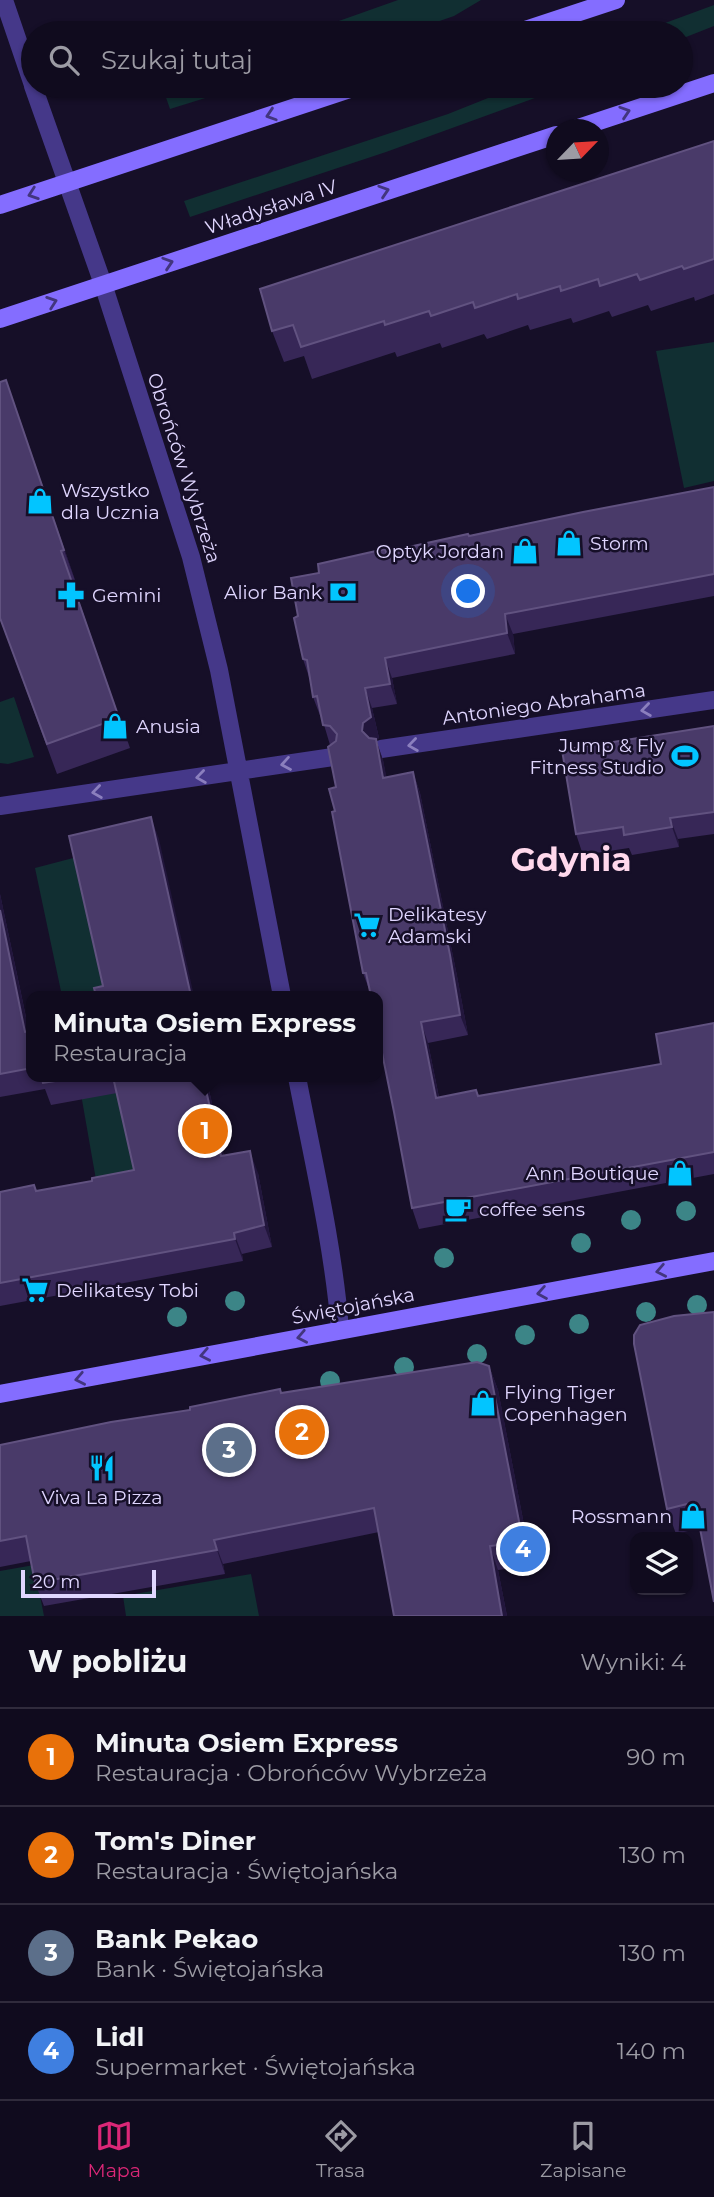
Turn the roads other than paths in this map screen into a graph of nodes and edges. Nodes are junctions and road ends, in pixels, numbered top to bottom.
1 (5, 0) edge
2 (616, 0) edge
3 (552, 21) edge
4 (21, 49) edge
5 (714, 83) edge
6 (693, 90) edge
7 (37, 98) edge
8 (323, 98) edge
9 (669, 98) edge
10 (605, 119) edge
11 (546, 138) edge
12 (66, 183) junction
13 (0, 205) edge
14 (103, 284) junction
15 (0, 319) edge
16 (714, 700) edge
17 (381, 749) edge
18 (333, 757) edge
19 (239, 772) junction
20 (0, 806) edge
21 (281, 991) edge
22 (298, 1082) edge
23 (714, 1261) edge
24 (341, 1329) junction
25 (0, 1394) edge

1 - 4 street, Obrońców Wybrzeża
2 - 3 main road
6 -> 5 main road
7 - 12 street, Obrońców Wybrzeża
8 -> 12 main road
10 -> 9 main road
14 -> 11 main road, Władysława IV
12 -> 13 main road
12 - 14 street, Obrońców Wybrzeża
15 -> 14 main road, Władysława IV
14 - 19 street, Obrońców Wybrzeża
16 -> 17 street, Antoniego Abrahama
18 -> 19 street
19 -> 20 street
19 - 21 street, Obrońców Wybrzeża
22 - 24 street
23 -> 24 main road, Świętojańska
24 -> 25 main road, Świętojańska

